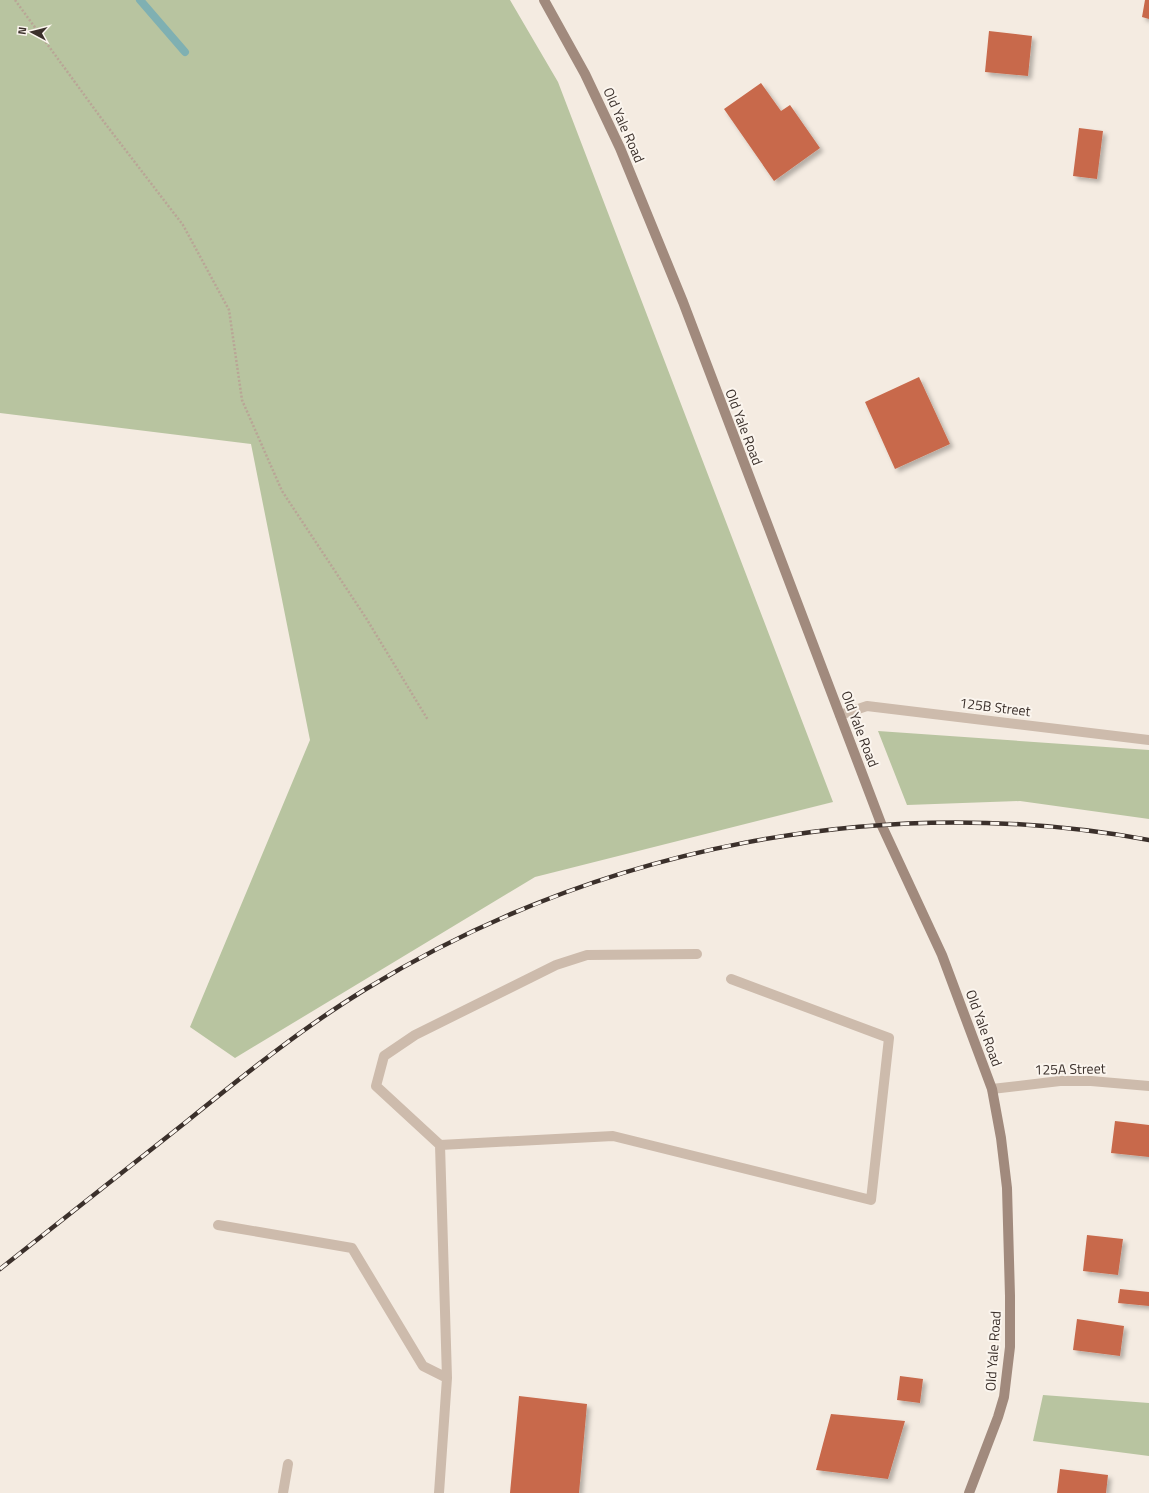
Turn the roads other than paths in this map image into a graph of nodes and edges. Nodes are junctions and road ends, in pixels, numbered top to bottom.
1 (544, 0) edge
2 (840, 715) junction
3 (1149, 740) edge
4 (697, 954) dead end
5 (731, 979) dead end
6 (1149, 1086) edge
7 (992, 1089) junction
8 (440, 1145) junction
9 (218, 1225) dead end
10 (448, 1378) junction
11 (288, 1464) dead end
12 (283, 1493) edge
13 (439, 1493) edge
14 (969, 1493) edge

1 - 2 main road, Old Yale Road
2 - 3 street, 125B Street
2 - 7 main road, Old Yale Road
4 - 8 street
5 - 8 street
6 - 7 street, 125A Street
7 - 14 main road, Old Yale Road
8 - 10 street
9 - 10 street
10 - 13 street
11 - 12 street

